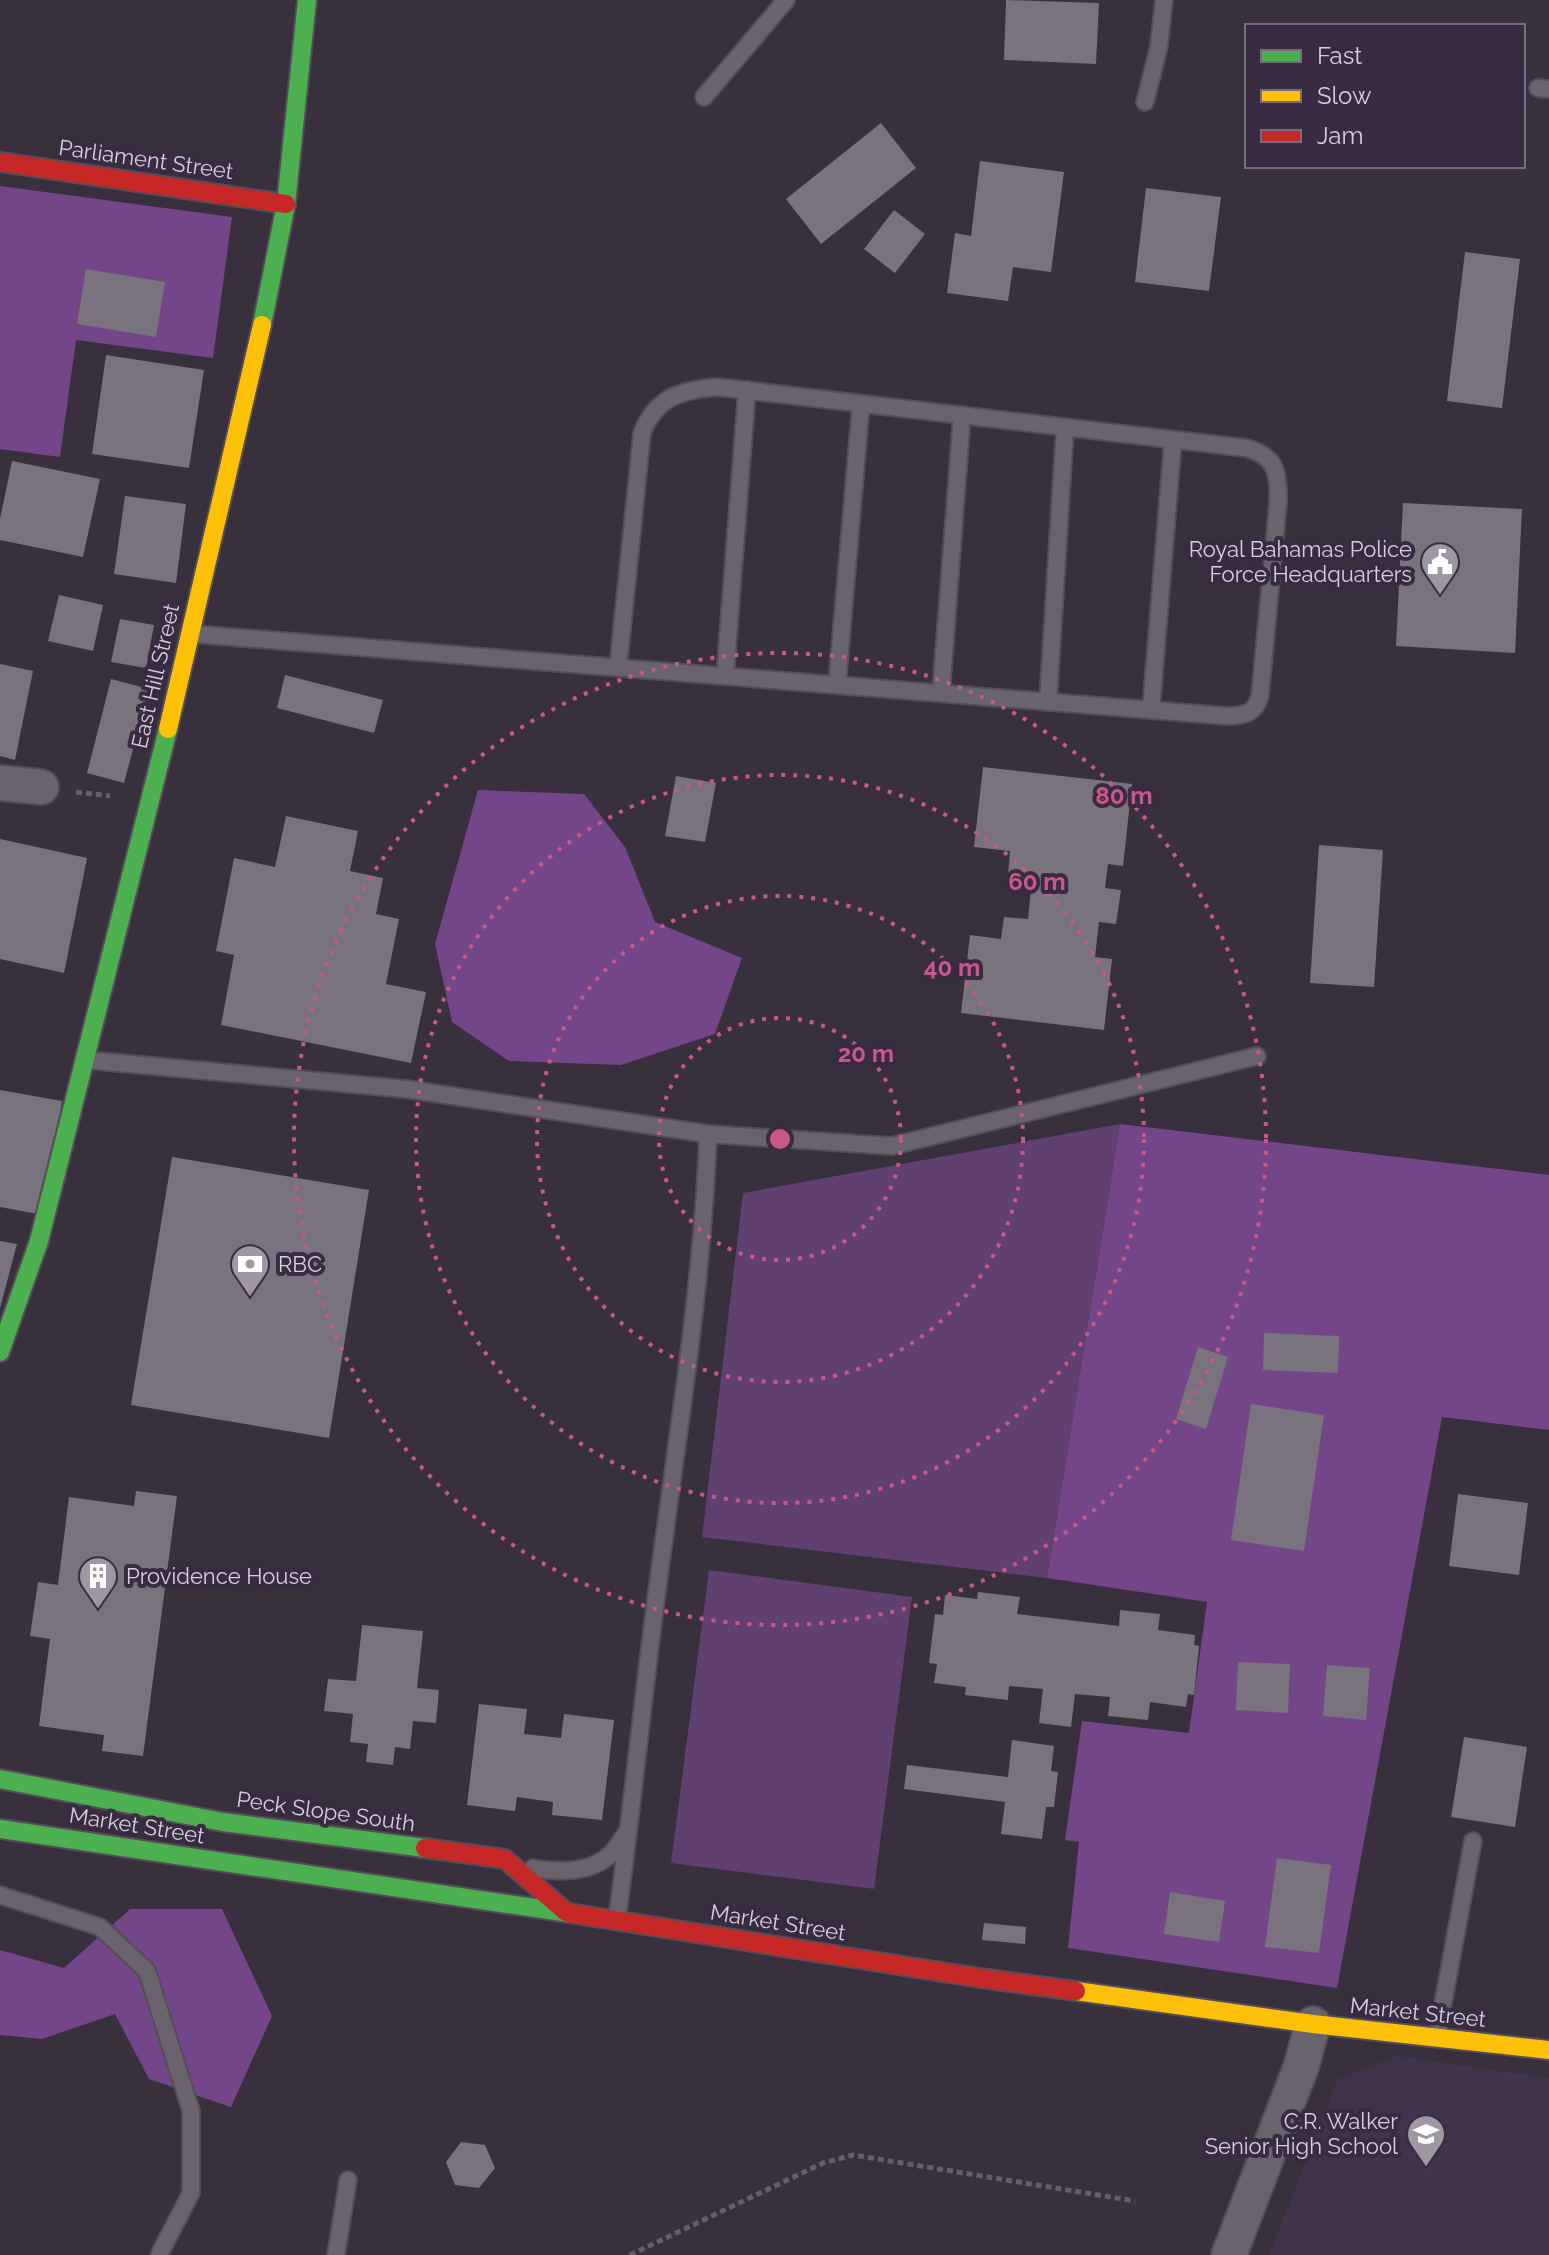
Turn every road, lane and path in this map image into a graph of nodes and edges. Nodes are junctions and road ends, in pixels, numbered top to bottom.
1 (307, 0) edge
2 (786, 0) edge
3 (1164, 0) edge
4 (704, 97) dead end
5 (1145, 102) dead end
6 (0, 162) edge
7 (286, 204) junction
8 (747, 390) junction
9 (861, 404) junction
10 (962, 415) junction
11 (1065, 427) junction
12 (1173, 440) junction
13 (190, 634) junction
14 (618, 668) junction
15 (725, 676) junction
16 (837, 685) junction
17 (941, 693) junction
18 (1048, 702) junction
19 (1151, 710) junction
20 (0, 783) edge
21 (41, 787) joint
22 (150, 801) junction
23 (1257, 1056) dead end
24 (84, 1060) junction
25 (708, 1134) junction
26 (0, 1352) edge
27 (0, 1779) edge
28 (630, 1828) junction
29 (0, 1829) edge
30 (1473, 1841) dead end
31 (505, 1859) junction
32 (0, 1895) edge
33 (566, 1912) junction
34 (617, 1920) junction
35 (1313, 2024) junction
36 (1437, 2038) junction
37 (1549, 2050) edge
38 (348, 2180) dead end
39 (1135, 2201) dead end
40 (159, 2255) edge
41 (336, 2255) edge
42 (630, 2255) edge
43 (1229, 2255) edge

1 - 7 main road, East Hill Street
2 - 4 lane
3 - 5 lane
6 - 7 main road, Parliament Street
7 - 13 main road, East Hill Street
8 - 9 lane
8 - 14 lane
8 - 15 lane
9 - 10 lane
9 - 16 lane
10 - 11 lane
10 - 17 lane
11 - 12 lane
11 - 18 lane
12 - 19 lane
12 - 19 lane
13 - 14 lane
13 - 22 main road, East Hill Street
14 - 15 lane
15 - 16 lane
16 - 17 lane
17 - 18 lane
18 - 19 lane
20 - 21 street
21 - 22 path
22 - 24 main road, East Hill Street
23 - 25 lane
24 - 25 lane
24 - 26 main road, East Hill Street
25 - 28 lane
27 - 31 main road, Peck Slope South
28 - 31 lane, Peck Slope South
28 - 34 lane
29 - 33 main road, Market Street
30 - 36 lane
31 - 33 main road
32 - 40 lane
33 - 34 main road, Market Street
34 - 35 main road, Market Street
35 - 36 main road, Market Street
35 - 43 street
36 - 37 main road, Market Street
38 - 41 lane
39 - 42 path

